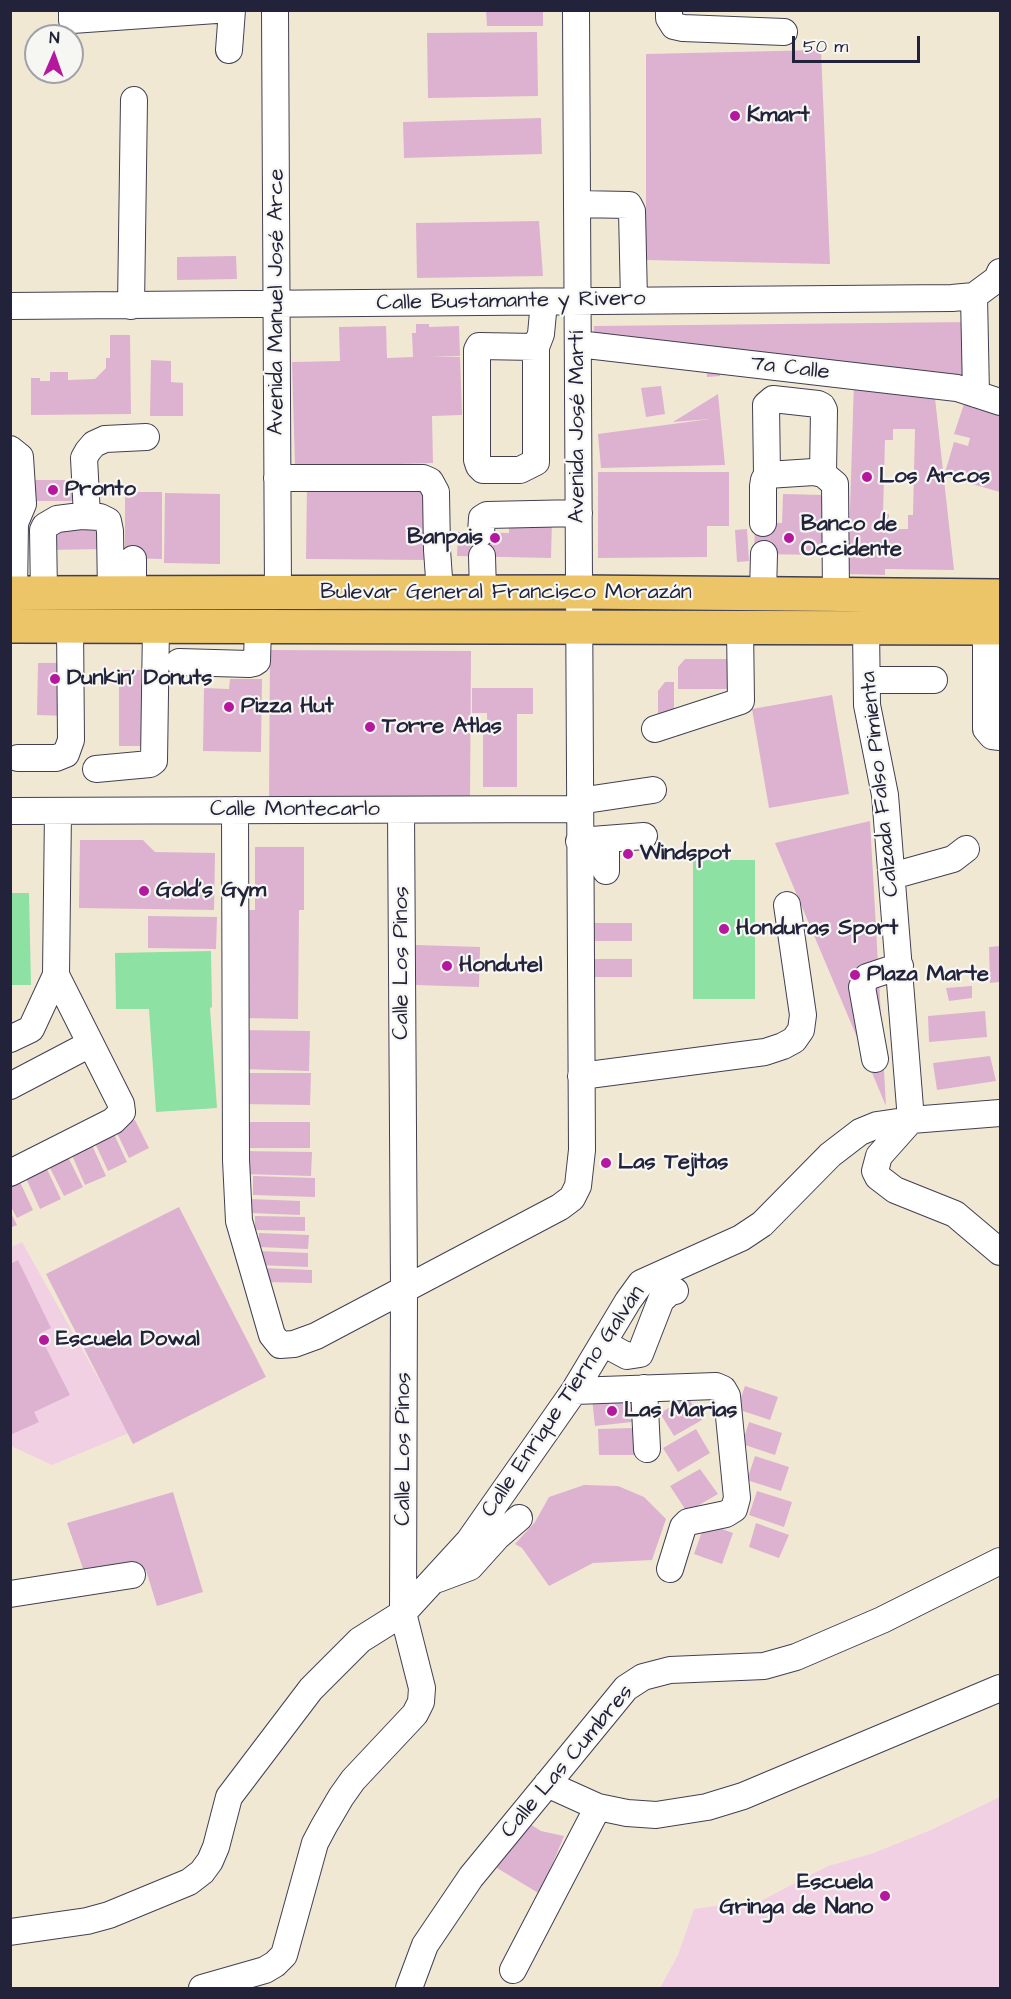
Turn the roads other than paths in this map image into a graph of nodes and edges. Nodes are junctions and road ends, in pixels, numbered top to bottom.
1 (216, 10) edge
2 (232, 10) edge
3 (275, 10) edge
4 (576, 10) edge
5 (669, 10) edge
6 (72, 22) edge
7 (784, 32) dead end
8 (229, 50) dead end
9 (134, 100) dead end
10 (577, 204) junction
11 (1000, 272) edge
12 (974, 296) junction
13 (634, 300) junction
14 (544, 302) junction
15 (578, 302) junction
16 (277, 304) junction
17 (10, 306) edge
18 (131, 306) junction
19 (578, 344) junction
20 (536, 346) junction
21 (976, 394) junction
22 (1000, 402) edge
23 (146, 437) dead end
24 (10, 449) edge
25 (823, 474) junction
26 (768, 475) junction
27 (278, 478) junction
28 (579, 513) junction
29 (87, 516) junction
30 (13, 521) edge
31 (763, 523) dead end
32 (764, 554) dead end
33 (122, 592) junction
34 (278, 592) junction
35 (440, 592) junction
36 (483, 592) junction
37 (580, 592) junction
38 (23, 593) edge
39 (763, 594) junction
40 (836, 594) junction
41 (1000, 596) edge
42 (10, 626) edge
43 (70, 626) junction
44 (156, 626) junction
45 (258, 627) junction
46 (579, 627) junction
47 (740, 628) junction
48 (866, 628) junction
49 (993, 628) edge
50 (179, 662) dead end
51 (867, 680) junction
52 (934, 680) dead end
53 (655, 729) dead end
54 (1000, 737) edge
55 (18, 758) dead end
56 (96, 769) dead end
57 (652, 790) dead end
58 (579, 805) junction
59 (235, 810) junction
60 (401, 810) junction
61 (58, 811) junction
62 (10, 812) edge
63 (644, 836) dead end
64 (606, 838) junction
65 (579, 841) junction
66 (966, 849) dead end
67 (606, 871) dead end
68 (892, 876) junction
69 (787, 905) dead end
70 (900, 966) junction
71 (56, 975) junction
72 (10, 1039) edge
73 (90, 1044) junction
74 (875, 1059) dead end
75 (581, 1076) junction
76 (10, 1086) edge
77 (1000, 1113) edge
78 (911, 1120) junction
79 (10, 1173) edge
80 (1000, 1252) edge
81 (404, 1290) junction
82 (675, 1291) dead end
83 (603, 1343) junction
84 (644, 1388) junction
85 (574, 1391) junction
86 (647, 1449) dead end
87 (519, 1518) dead end
88 (1000, 1561) edge
89 (670, 1569) dead end
90 (132, 1575) dead end
91 (432, 1581) junction
92 (10, 1594) edge
93 (403, 1613) junction
94 (1000, 1688) edge
95 (547, 1784) junction
96 (598, 1807) junction
97 (10, 1932) edge
98 (513, 1970) dead end
99 (202, 1989) edge
100 (409, 1989) edge

1 - 6 street
2 - 8 street
3 - 16 street, Avenida Manuel José Arce
4 - 10 street, Avenida José Martí
5 - 7 street
9 - 18 street
10 - 13 street
10 - 15 street, Avenida José Martí
11 - 12 street
12 - 13 street, Calle Bustamante y Rivero
12 - 21 street
13 - 15 street, Calle Bustamante y Rivero
14 - 15 street, Calle Bustamante y Rivero
14 - 16 street, Calle Bustamante y Rivero
14 - 20 street
15 - 19 street, Avenida José Martí
16 - 18 street, Calle Bustamante y Rivero
16 - 27 street, Avenida Manuel José Arce
17 - 18 street, Calle Bustamante y Rivero
19 - 21 street, 7a Calle
19 - 28 street, Avenida José Martí
20 - 20 street
21 - 22 street, 7a Calle
23 - 29 street
24 - 30 street
25 - 26 street
25 - 26 street
25 - 40 street
26 - 31 street
27 - 34 street, Avenida Manuel José Arce
27 - 35 street
28 - 36 street
28 - 37 street, Avenida José Martí
29 - 33 street
29 - 38 street
30 - 38 street
32 - 39 street
33 - 34 main road, Bulevar General Francisco Morazán
33 - 38 main road, Bulevar General Francisco Morazán
34 - 35 main road, Bulevar General Francisco Morazán
35 - 36 main road, Bulevar General Francisco Morazán
36 - 37 main road, Bulevar General Francisco Morazán
37 - 39 main road, Bulevar General Francisco Morazán
37 - 46 street, Avenida José Martí
39 - 40 main road, Bulevar General Francisco Morazán
40 - 41 main road, Bulevar General Francisco Morazán
42 - 43 main road, Bulevar General Francisco Morazán
43 - 44 main road, Bulevar General Francisco Morazán
43 - 55 street
44 - 45 main road, Bulevar General Francisco Morazán
44 - 56 street
45 - 46 main road, Bulevar General Francisco Morazán
45 - 50 street
46 - 47 main road, Bulevar General Francisco Morazán
46 - 58 street, Avenida José Martí
47 - 48 main road, Bulevar General Francisco Morazán
47 - 53 street
48 - 49 main road, Bulevar General Francisco Morazán
48 - 51 street, Calzada Falso Pimienta
49 - 54 street
51 - 52 street
51 - 68 street, Calzada Falso Pimienta
57 - 58 street, Calle Montecarlo
58 - 60 street, Calle Montecarlo
58 - 65 street, Avenida José Martí
59 - 60 street, Calle Montecarlo
59 - 61 street, Calle Montecarlo
59 - 81 street
60 - 81 street, Calle Los Pinos
61 - 62 street, Calle Montecarlo
61 - 71 street
63 - 64 street
64 - 65 street
64 - 67 street
65 - 75 street, Avenida José Martí
66 - 68 street
68 - 70 street, Calzada Falso Pimienta
69 - 75 street
70 - 74 street
70 - 78 street, Calzada Falso Pimienta
71 - 72 street
71 - 73 street
73 - 76 street
73 - 79 street
75 - 81 street, Avenida José Martí
77 - 78 street, Calle Enrique Tierno Galván
78 - 80 street
78 - 83 street, Calle Enrique Tierno Galván
81 - 93 street, Calle Los Pinos
82 - 83 street
83 - 85 street, Calle Enrique Tierno Galván
84 - 85 street
84 - 86 street
84 - 89 street
85 - 91 street, Calle Enrique Tierno Galván
87 - 91 street
88 - 95 street, Calle Las Cumbres
90 - 92 street
91 - 93 street, Calle Enrique Tierno Galván
93 - 97 street, Calle Enrique Tierno Galván
93 - 99 street, Calle Los Pinos
94 - 96 street
95 - 96 street
95 - 100 street, Calle Las Cumbres
96 - 98 street

